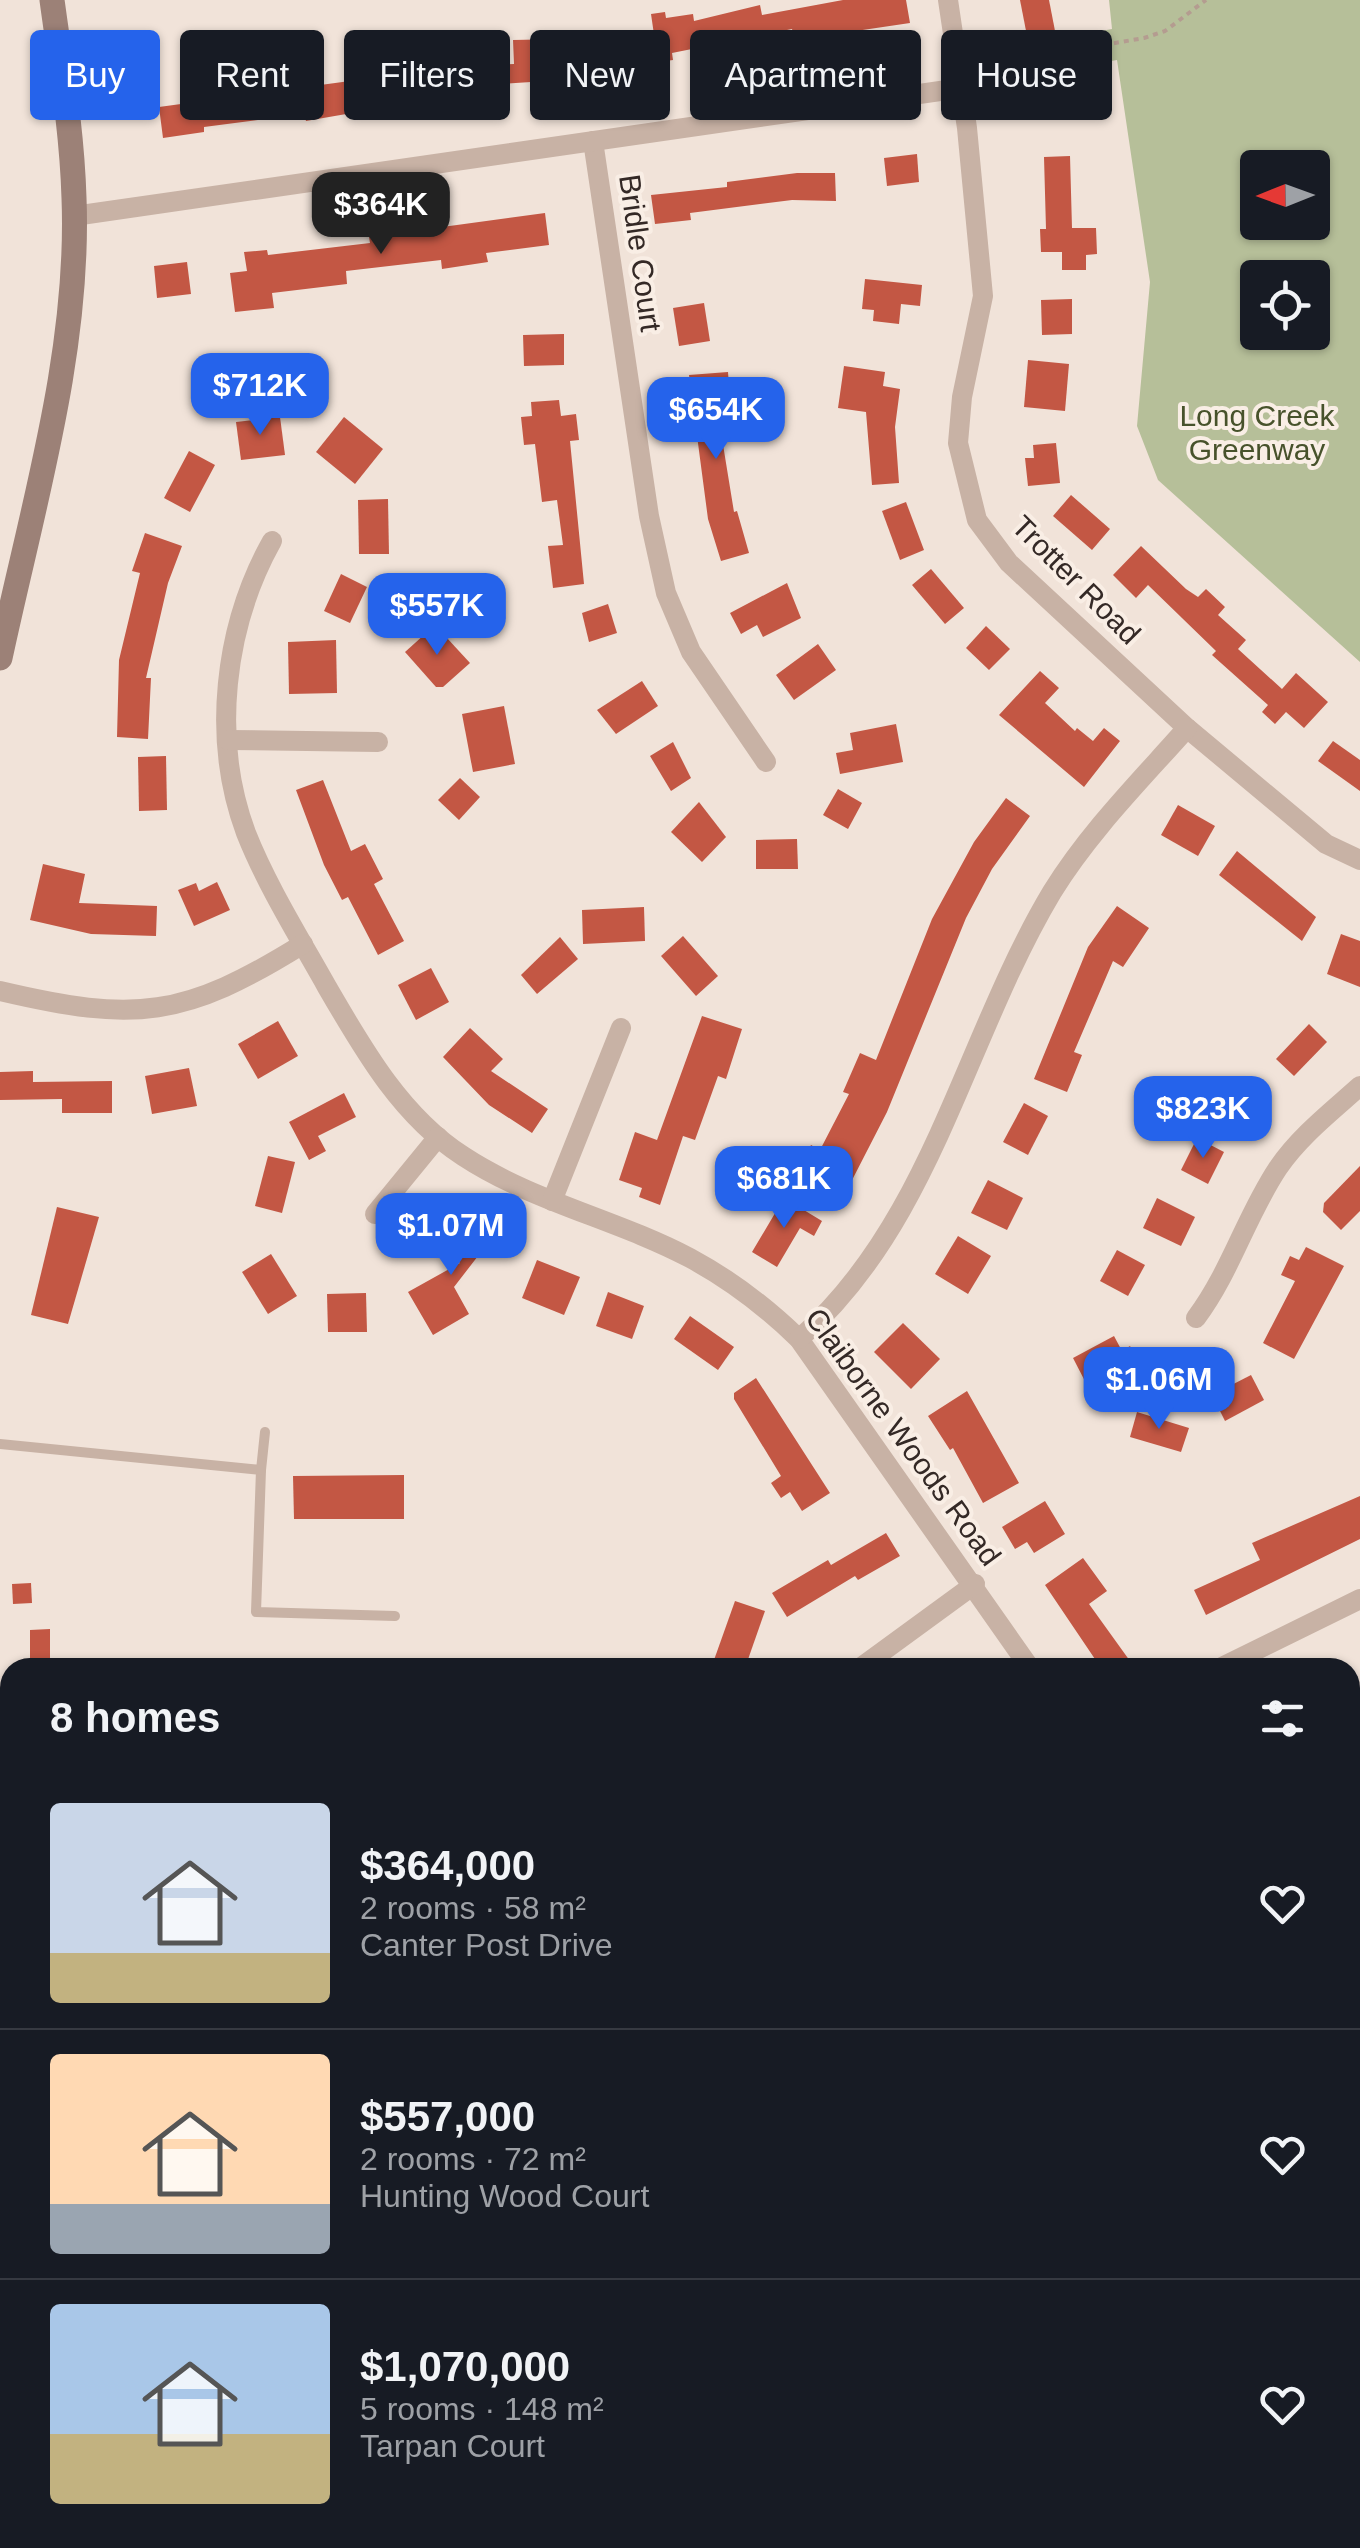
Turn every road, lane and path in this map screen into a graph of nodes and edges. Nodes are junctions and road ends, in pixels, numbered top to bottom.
1 (52, 0) edge
2 (948, 0) edge
3 (1206, 0) edge
4 (954, 30) edge
5 (1112, 45) edge
6 (941, 82) edge
7 (968, 120) edge
8 (593, 142) junction
9 (74, 216) junction
10 (272, 541) dead end
11 (0, 658) edge
12 (1187, 728) junction
13 (228, 740) junction
14 (378, 742) dead end
15 (766, 762) dead end
16 (1360, 860) edge
17 (303, 944) junction
18 (0, 991) edge
19 (621, 1028) dead end
20 (1360, 1086) edge
21 (438, 1138) junction
22 (552, 1201) junction
23 (375, 1214) dead end
24 (1196, 1318) dead end
25 (798, 1338) junction
26 (265, 1432) dead end
27 (0, 1444) edge
28 (261, 1470) junction
29 (975, 1584) junction
30 (1360, 1598) edge
31 (395, 1616) dead end
32 (874, 1658) edge
33 (1023, 1658) edge
34 (1240, 1658) edge

1 - 9 main road
2 - 4 street, Trotter Road
3 - 5 path
6 - 8 street
7 - 12 street, Trotter Road
8 - 9 street
8 - 15 street, Bridle Court
9 - 11 main road
10 - 13 street, Claiborne Woods Road
12 - 16 street, Trotter Road
12 - 25 street
13 - 14 street
13 - 17 street, Claiborne Woods Road
17 - 18 street
17 - 21 street, Claiborne Woods Road
19 - 22 street
20 - 24 street
21 - 22 street, Claiborne Woods Road
21 - 23 street
22 - 25 street, Claiborne Woods Road
25 - 29 street, Claiborne Woods Road
26 - 28 lane
27 - 28 lane
28 - 31 lane
29 - 32 street
29 - 33 street, Claiborne Woods Road
30 - 34 street

